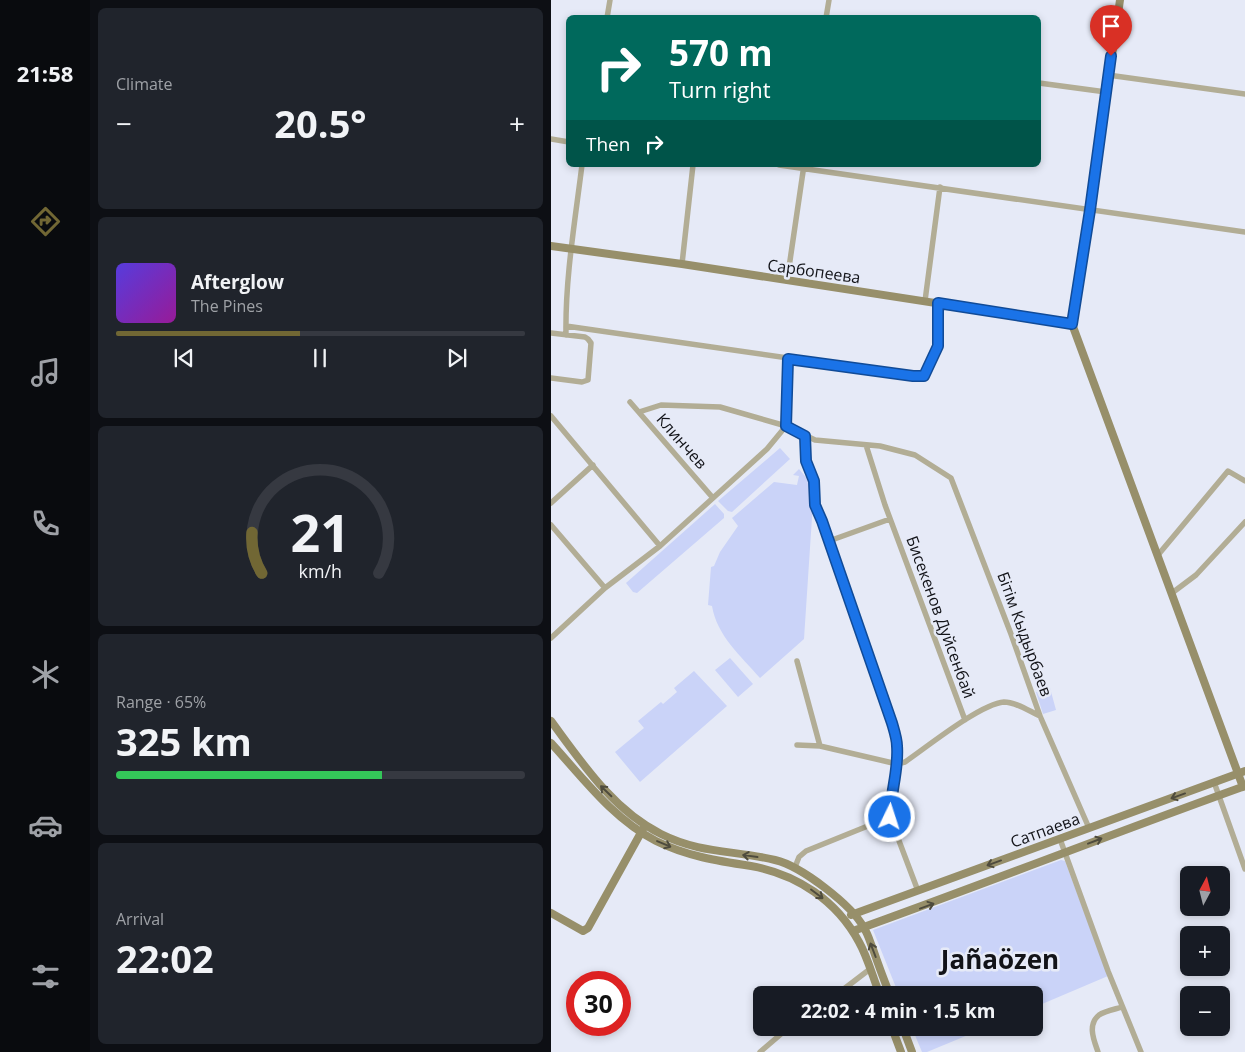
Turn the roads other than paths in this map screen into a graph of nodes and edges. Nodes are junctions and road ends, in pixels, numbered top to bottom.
1 (610, 0) edge
2 (829, 0) edge
3 (1120, 0) edge
4 (608, 15) edge
5 (826, 15) edge
6 (1109, 75) junction
7 (1041, 82) edge
8 (1106, 92) junction
9 (1245, 94) edge
10 (551, 139) edge
11 (566, 142) edge
12 (582, 167) edge
13 (693, 167) edge
14 (804, 167) edge
15 (940, 187) junction
16 (1090, 210) junction
17 (1245, 232) edge
18 (551, 246) edge
19 (571, 248) junction
20 (682, 264) junction
21 (787, 281) junction
22 (925, 301) junction
23 (938, 303) junction
24 (1072, 324) junction
25 (566, 326) junction
26 (551, 333) edge
27 (566, 335) junction
28 (788, 359) junction
29 (551, 378) edge
30 (630, 402) dead end
31 (639, 412) junction
32 (551, 416) edge
33 (786, 426) junction
34 (805, 436) junction
35 (866, 445) junction
36 (593, 465) junction
37 (1245, 481) edge
38 (713, 498) junction
39 (551, 503) edge
40 (890, 519) junction
41 (1245, 522) edge
42 (551, 525) edge
43 (829, 541) junction
44 (660, 546) junction
45 (1157, 555) junction
46 (605, 588) junction
47 (1172, 593) junction
48 (552, 636) edge
49 (797, 661) dead end
50 (1040, 716) junction
51 (965, 720) junction
52 (551, 721) edge
53 (551, 743) edge
54 (797, 745) dead end
55 (820, 746) junction
56 (897, 764) junction
57 (1241, 772) edge
58 (1214, 782) junction
59 (1244, 786) edge
60 (1219, 795) junction
61 (890, 817) junction
62 (1117, 818) junction
63 (645, 825) junction
64 (1089, 828) junction
65 (1122, 831) junction
66 (640, 832) junction
67 (1060, 839) junction
68 (1065, 853) junction
69 (795, 867) junction
70 (1245, 869) edge
71 (918, 891) junction
72 (551, 913) edge
73 (854, 914) junction
74 (842, 919) junction
75 (864, 927) junction
76 (853, 932) junction
77 (870, 969) junction
78 (848, 986) edge
79 (877, 986) edge
80 (887, 986) edge
81 (1122, 1007) junction
82 (779, 1036) edge
83 (895, 1036) edge
84 (906, 1036) edge
85 (759, 1052) edge
86 (901, 1052) edge
87 (912, 1052) edge
88 (1098, 1052) edge
89 (1141, 1052) edge

1 - 4 street
2 - 5 street
3 - 6 street
6 - 8 street
6 - 9 street
7 - 8 street
8 - 16 street
10 - 11 street
12 - 19 street
13 - 20 street
14 - 15 street
14 - 21 street
15 - 16 street
15 - 22 street
16 - 17 street
16 - 24 street
18 - 19 street, Сарбопеева
19 - 20 street, Сарбопеева
19 - 25 street
20 - 21 street, Сарбопеева
21 - 22 street, Сарбопеева
22 - 23 street, Сарбопеева
23 - 24 street, Сарбопеева
23 - 28 street
24 - 45 street
25 - 27 street
25 - 28 street
26 - 27 street
27 - 29 street
28 - 33 street
30 - 31 street, Клинчев
31 - 33 street, Бiтiм Кыдырбаев
31 - 38 street, Клинчев
32 - 36 street
33 - 34 street, Бiтiм Кыдырбаев
33 - 38 street
34 - 35 street, Бiтiм Кыдырбаев
34 - 43 street
35 - 40 street, Бисекенов Дуйсенбай
35 - 50 street, Бiтiм Кыдырбаев
36 - 39 street
36 - 44 street
37 - 45 street
38 - 44 street
40 - 43 street
40 - 51 street, Бисекенов Дуйсенбай
41 - 47 street
42 - 46 street
43 - 56 street
44 - 46 street
45 - 47 street
46 - 48 street
47 - 57 street
49 - 55 street
50 - 51 street
50 - 64 street, Бiтiм Кыдырбаев
51 - 56 street, Бисекенов Дуйсенбай
63 -> 52 street
53 - 66 street
54 - 55 street
55 - 56 street
56 - 61 street
57 - 58 street, Сатпаева
57 - 59 street
58 - 60 street
58 -> 62 street, Сатпаева
59 - 60 street, Сатпаева
60 - 65 street, Сатпаева
60 - 70 street
61 - 69 street
61 - 71 street
62 - 64 street, Сатпаева
62 - 65 street
63 - 66 street
69 -> 63 street
64 - 67 street, Сатпаева
68 -> 65 street, Сатпаева
66 - 72 street
66 -> 74 street
67 - 68 street
67 -> 71 street, Сатпаева
75 -> 68 street, Сатпаева
68 - 81 street
69 - 73 street
71 - 73 street, Сатпаева
73 - 74 street, Сатпаева
73 - 75 street
74 - 76 street
75 - 76 street, Сатпаева
80 -> 75 street
76 - 77 street
77 - 78 street
77 - 79 street
81 - 88 street
81 - 89 street
82 - 85 street
83 - 86 street
84 - 87 street

